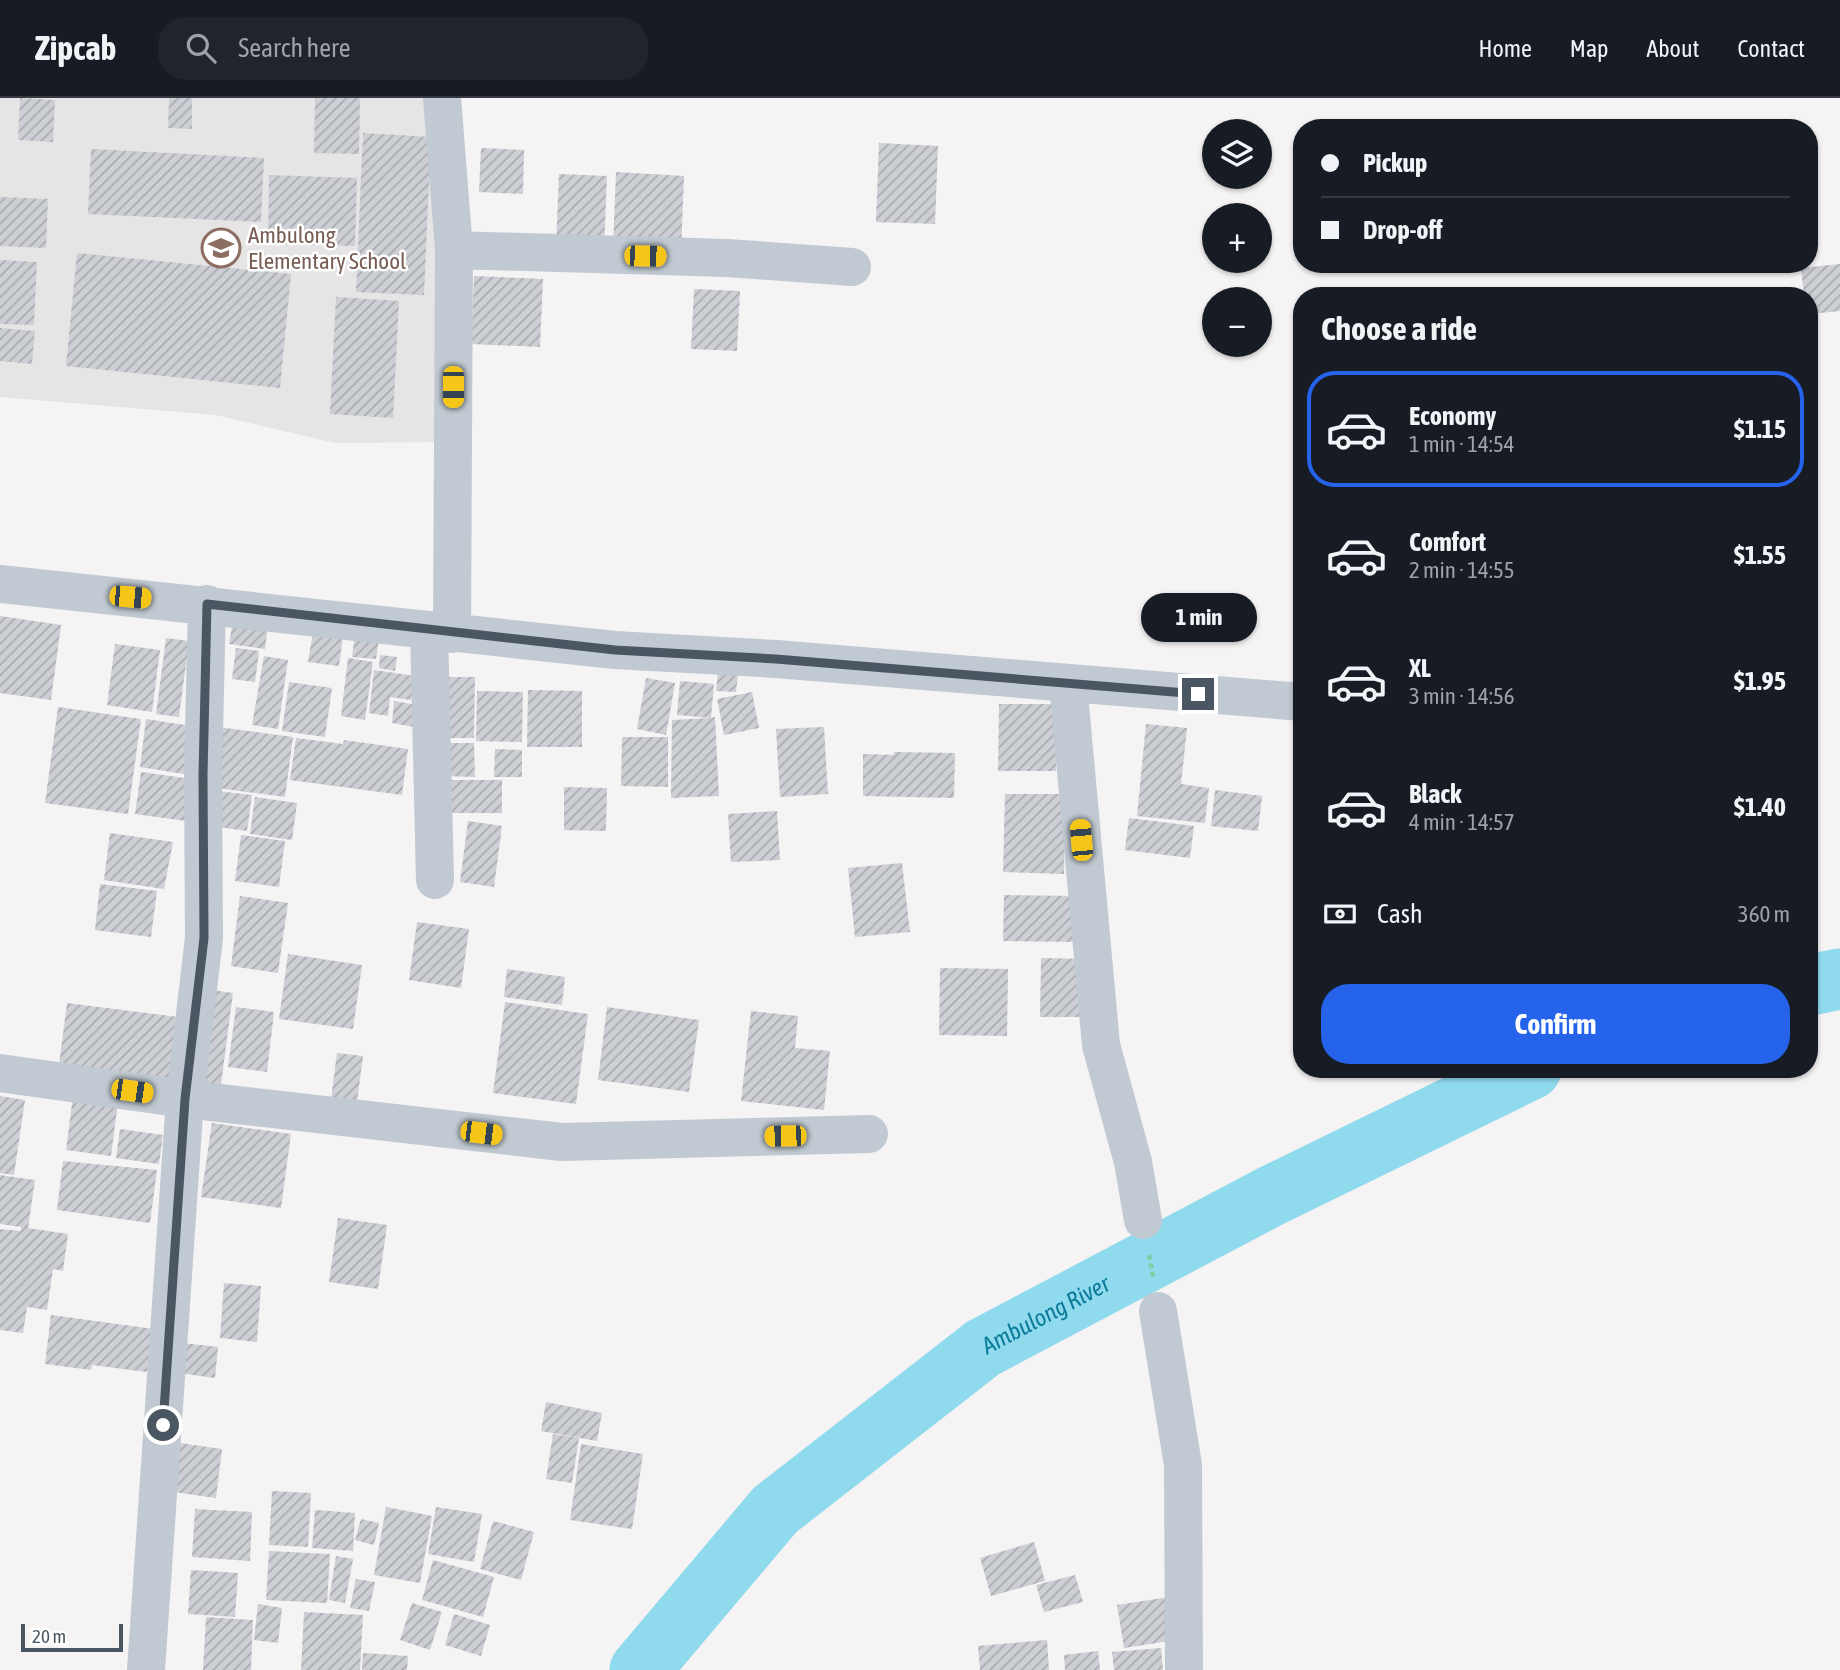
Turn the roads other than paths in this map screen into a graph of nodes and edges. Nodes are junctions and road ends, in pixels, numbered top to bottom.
1 (442, 98) edge
2 (454, 250) junction
3 (852, 267) dead end
4 (0, 584) edge
5 (207, 604) junction
6 (440, 632) junction
7 (1068, 683) junction
8 (1293, 701) edge
9 (435, 880) dead end
10 (0, 1073) edge
11 (185, 1099) junction
12 (869, 1134) dead end
13 (1143, 1220) road end
14 (1158, 1311) road end
15 (146, 1670) edge
16 (1184, 1670) edge

1 - 2 street
2 - 3 street
2 - 6 street
4 - 5 street
5 - 6 street
5 - 11 street
6 - 7 street
6 - 9 street
7 - 8 street
7 - 13 street
10 - 11 street
11 - 12 street
11 - 15 street
14 - 16 street

